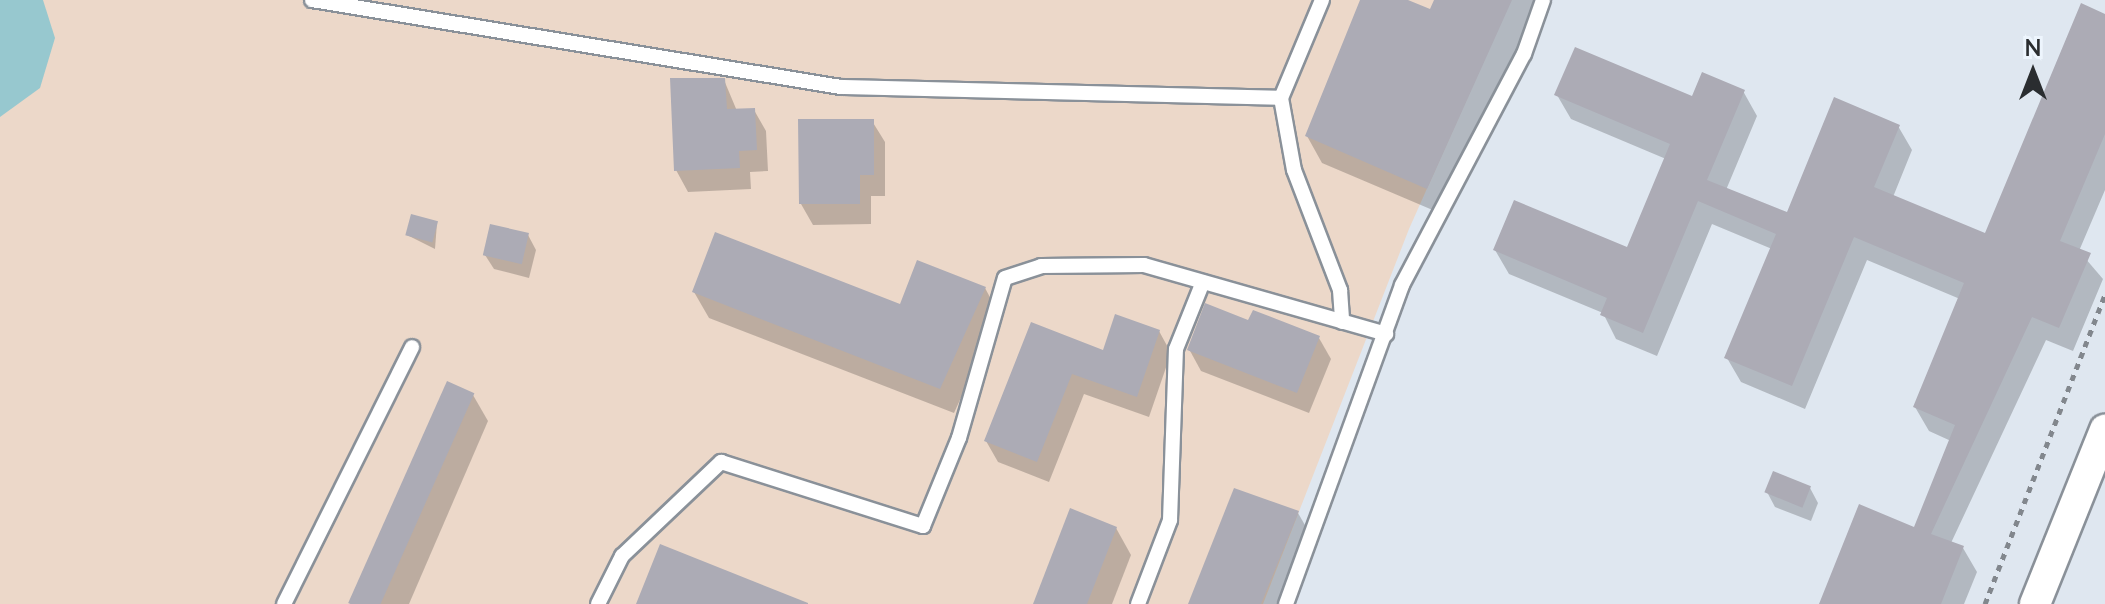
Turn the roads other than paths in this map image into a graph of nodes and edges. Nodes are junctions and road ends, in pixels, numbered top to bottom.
1 (312, 0) edge
2 (1322, 0) edge
3 (1543, 0) edge
4 (1281, 98) junction
5 (1203, 282) junction
6 (1342, 322) junction
7 (1386, 334) junction
8 (412, 347) dead end
9 (2105, 430) edge
10 (284, 604) edge
11 (598, 604) edge
12 (1138, 604) edge
13 (1286, 604) edge
14 (2035, 604) edge

1 - 4 lane
2 - 4 lane
3 - 7 lane
4 - 6 lane
5 - 6 lane
5 - 11 lane
5 - 12 lane
6 - 7 lane
7 - 13 lane
8 - 10 lane
9 - 14 street

